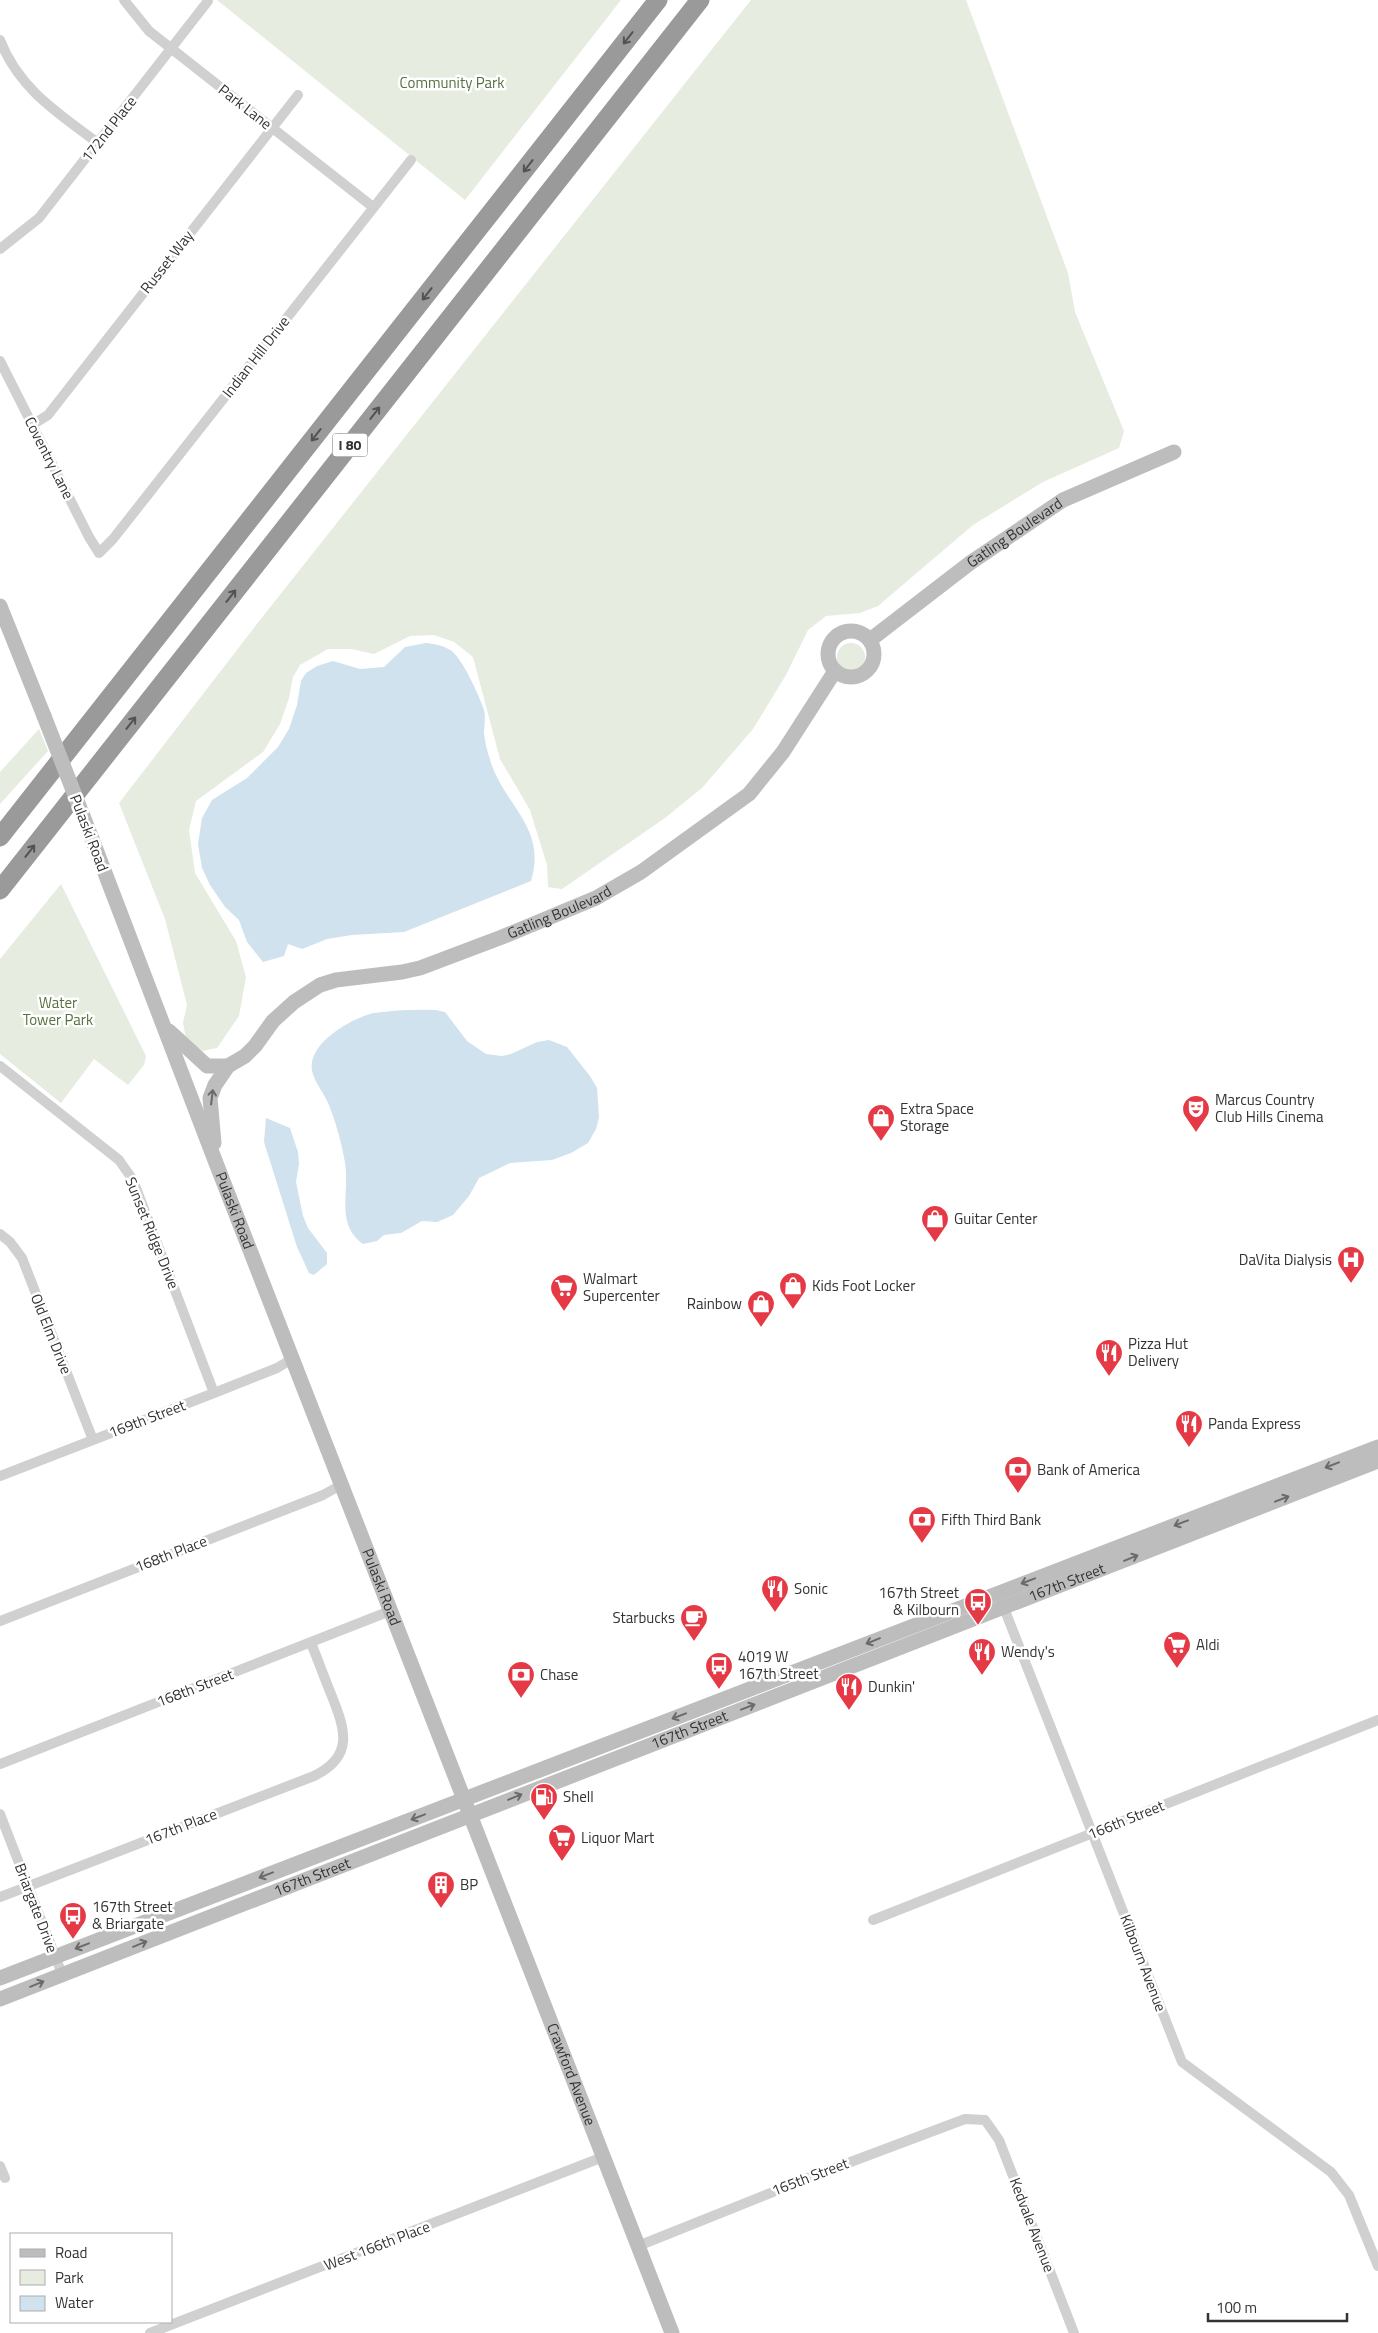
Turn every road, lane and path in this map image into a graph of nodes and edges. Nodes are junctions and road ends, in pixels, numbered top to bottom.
1 (124, 0) edge
2 (658, 0) edge
3 (700, 0) edge
4 (208, 1) edge
5 (0, 40) edge
6 (171, 49) junction
7 (298, 95) dead end
8 (272, 128) junction
9 (98, 143) junction
10 (411, 160) dead end
11 (373, 207) junction
12 (0, 249) edge
13 (0, 361) edge
14 (32, 425) junction
15 (1174, 452) dead end
16 (99, 553) joint
17 (0, 606) edge
18 (870, 640) junction
19 (835, 671) junction
20 (0, 837) edge
21 (0, 890) edge
22 (165, 1027) junction
23 (0, 1066) edge
24 (228, 1066) junction
25 (216, 1163) junction
26 (0, 1234) edge
27 (292, 1359) junction
28 (214, 1393) junction
29 (93, 1440) junction
30 (1378, 1447) edge
31 (1378, 1461) edge
32 (0, 1476) edge
33 (341, 1485) junction
34 (998, 1592) junction
35 (1005, 1608) junction
36 (390, 1612) junction
37 (0, 1621) edge
38 (311, 1643) junction
39 (1378, 1720) edge
40 (0, 1764) edge
41 (463, 1799) junction
42 (0, 1814) edge
43 (470, 1815) junction
44 (1093, 1833) junction
45 (28, 1886) junction
46 (0, 1897) edge
47 (873, 1920) dead end
48 (55, 1957) junction
49 (62, 1974) junction
50 (0, 1978) edge
51 (0, 1999) edge
52 (985, 2120) joint
53 (603, 2157) junction
54 (0, 2166) edge
55 (5, 2178) dead end
56 (638, 2246) junction
57 (1378, 2266) edge
58 (150, 2333) edge
59 (672, 2333) edge
60 (1074, 2333) edge

1 - 6 street, Park Lane
2 -> 20 highway, I 80
21 -> 3 highway, I 80
4 - 6 street, 172nd Place
5 - 9 street
6 - 8 street, Park Lane
6 - 9 street, 172nd Place
7 - 8 street, Russet Way
8 - 11 street, Park Lane
8 - 14 street, Russet Way
9 - 12 street, 172nd Place
10 - 11 street, Indian Hill Drive
11 - 16 street, Indian Hill Drive
13 - 14 street, Coventry Lane
14 - 16 street, Coventry Lane
15 - 18 main road, Gatling Boulevard
17 - 22 main road, Pulaski Road, bridge
18 - 19 main road
18 - 19 main road
19 - 24 main road, Gatling Boulevard
22 - 24 main road
22 - 25 main road, Pulaski Road
23 - 28 street, Sunset Ridge Drive
25 -> 24 main road, Gatling Boulevard
25 - 27 main road, Pulaski Road
26 - 29 street, Old Elm Drive
27 - 28 street, 169th Street
27 - 33 main road, Pulaski Road
28 - 29 street, 169th Street
29 - 32 street, 169th Street
30 -> 34 main road, 167th Street
35 -> 31 main road, 167th Street
33 - 36 main road, Pulaski Road
33 - 37 street, 168th Place
34 - 35 street, Kilbourn Avenue
34 -> 41 main road, 167th Street
43 -> 35 main road, 167th Street
35 - 44 street, Kilbourn Avenue
36 - 38 street, 168th Street
36 - 41 main road, Pulaski Road
38 - 40 street, 168th Street
38 - 45 street, 167th Place
39 - 44 street, 166th Street
41 - 43 main road, Pulaski Road
41 -> 48 main road, 167th Street
42 - 45 street, Briargate Drive
49 -> 43 main road, 167th Street
43 - 53 main road, Crawford Avenue
44 - 47 street, 166th Street
44 - 57 street, Kilbourn Avenue
45 - 46 street, 167th Place
45 - 48 street, Briargate Drive
48 - 49 street, Briargate Drive
48 - 50 main road, 167th Street
51 -> 49 main road, 167th Street
52 - 56 street, 165th Street
52 - 60 street, Kedvale Avenue
53 - 56 main road, Crawford Avenue
53 - 58 street, West 166th Place
54 - 55 street
56 - 59 main road, Crawford Avenue

